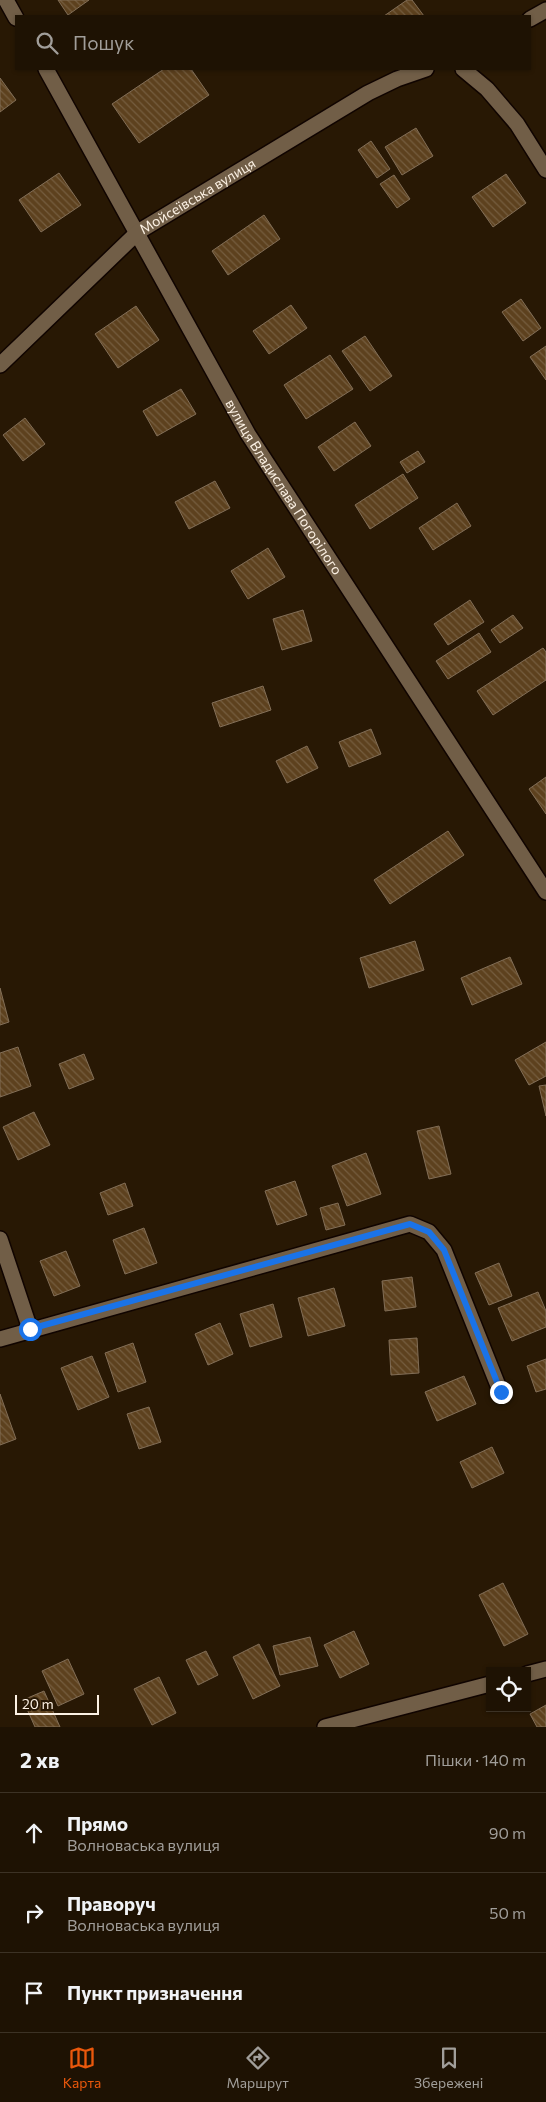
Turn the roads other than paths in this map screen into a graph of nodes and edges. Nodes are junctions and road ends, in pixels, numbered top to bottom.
1 (542, 0) edge
2 (537, 15) edge
3 (47, 70) edge
4 (423, 70) edge
5 (464, 70) edge
6 (546, 170) edge
7 (138, 232) junction
8 (0, 365) edge
9 (546, 892) edge
10 (0, 1240) edge
11 (30, 1329) junction
12 (0, 1338) edge
13 (501, 1392) dead end
14 (546, 1669) edge
15 (531, 1673) edge
16 (486, 1685) edge
17 (325, 1727) edge

1 - 2 street
3 - 7 street, вулиця Владислава Погорілого
4 - 7 street, Мойсеївська вулиця
5 - 6 street
7 - 8 street, Мойсеївська вулиця
7 - 9 street, вулиця Владислава Погорілого
10 - 11 street
11 - 12 street
11 - 13 street
14 - 15 street
16 - 17 street

